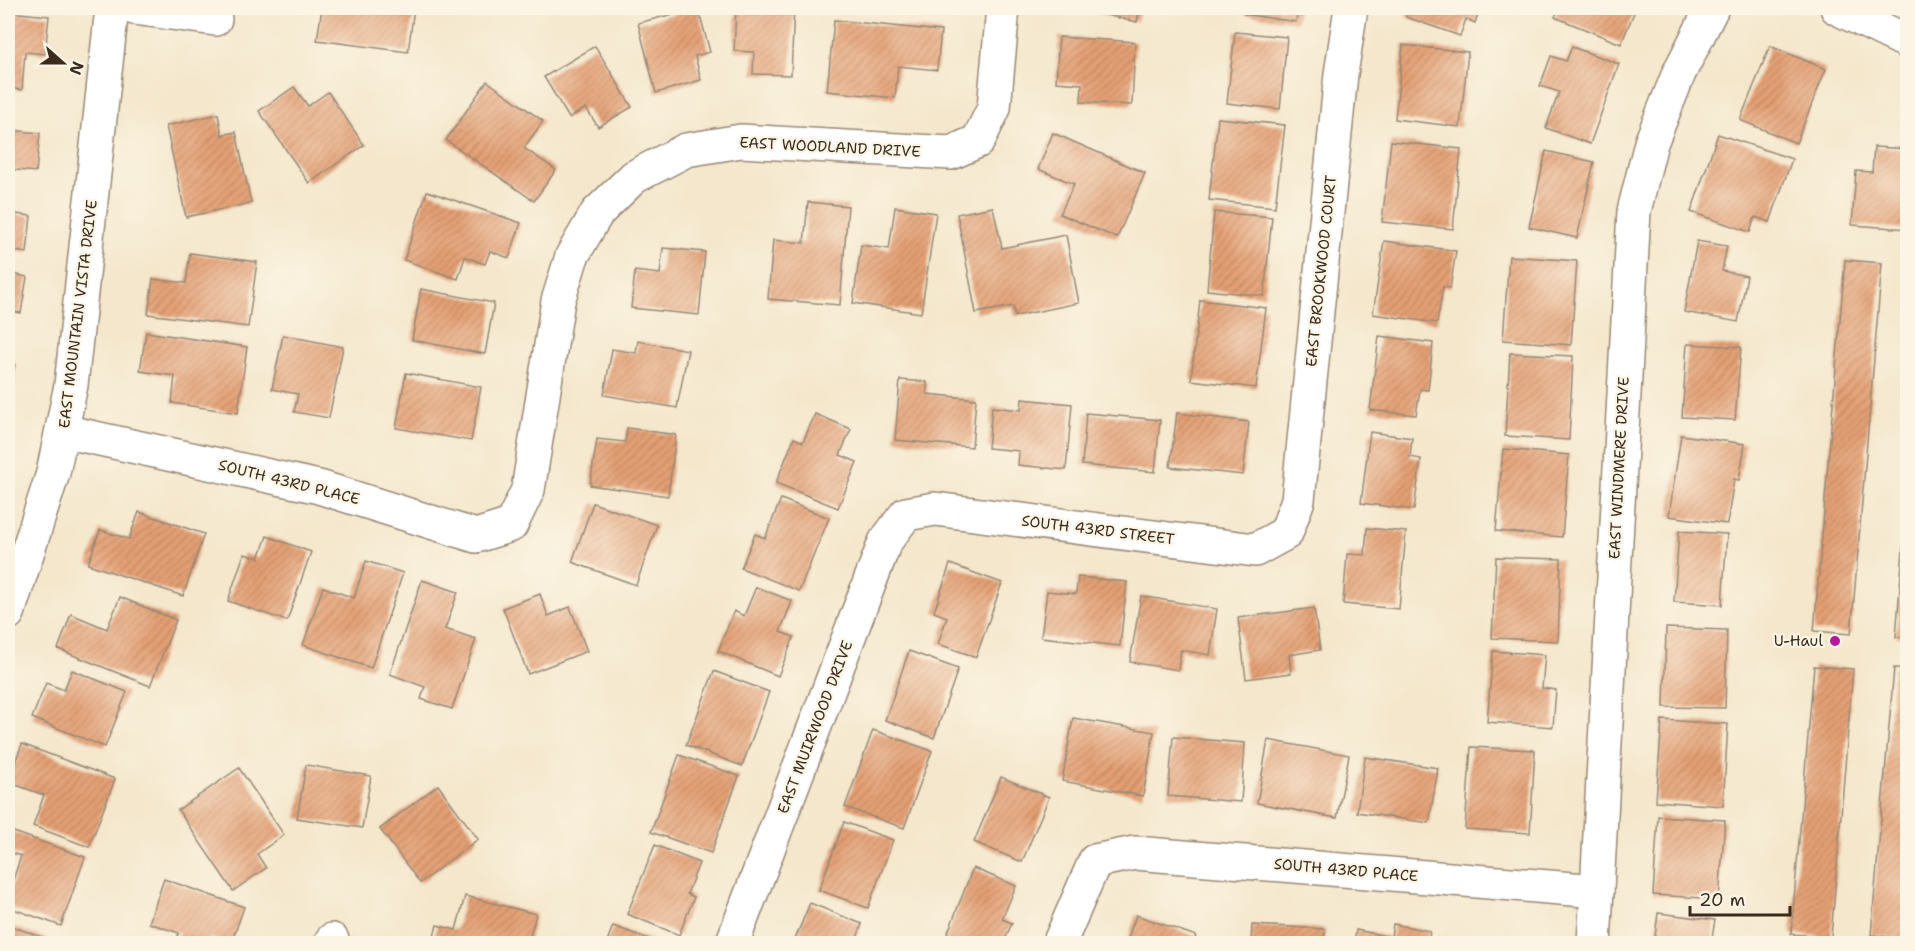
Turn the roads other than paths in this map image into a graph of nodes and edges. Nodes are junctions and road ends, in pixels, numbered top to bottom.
1 (112, 8) edge
2 (134, 8) edge
3 (1003, 8) edge
4 (1352, 8) edge
5 (1712, 8) edge
6 (1837, 8) edge
7 (215, 19) dead end
8 (1908, 42) edge
9 (63, 431) junction
10 (906, 514) joint
11 (511, 525) joint
12 (1286, 533) joint
13 (8, 613) edge
14 (1597, 891) junction
15 (732, 944) edge
16 (1059, 944) edge
17 (1594, 944) edge

1 - 9 street, EAST MOUNTAIN VISTA DRIVE
2 - 7 street
3 - 11 street, EAST WOODLAND DRIVE
4 - 12 street, EAST BROOKWOOD COURT
5 - 14 street, EAST WINDMERE DRIVE
6 - 8 street
9 - 11 street, SOUTH 43RD PLACE
9 - 13 street, EAST MOUNTAIN VISTA DRIVE
10 - 12 street, SOUTH 43RD STREET
10 - 15 street, EAST MUIRWOOD DRIVE
14 - 16 street, SOUTH 43RD PLACE
14 - 17 street, EAST WINDMERE DRIVE

